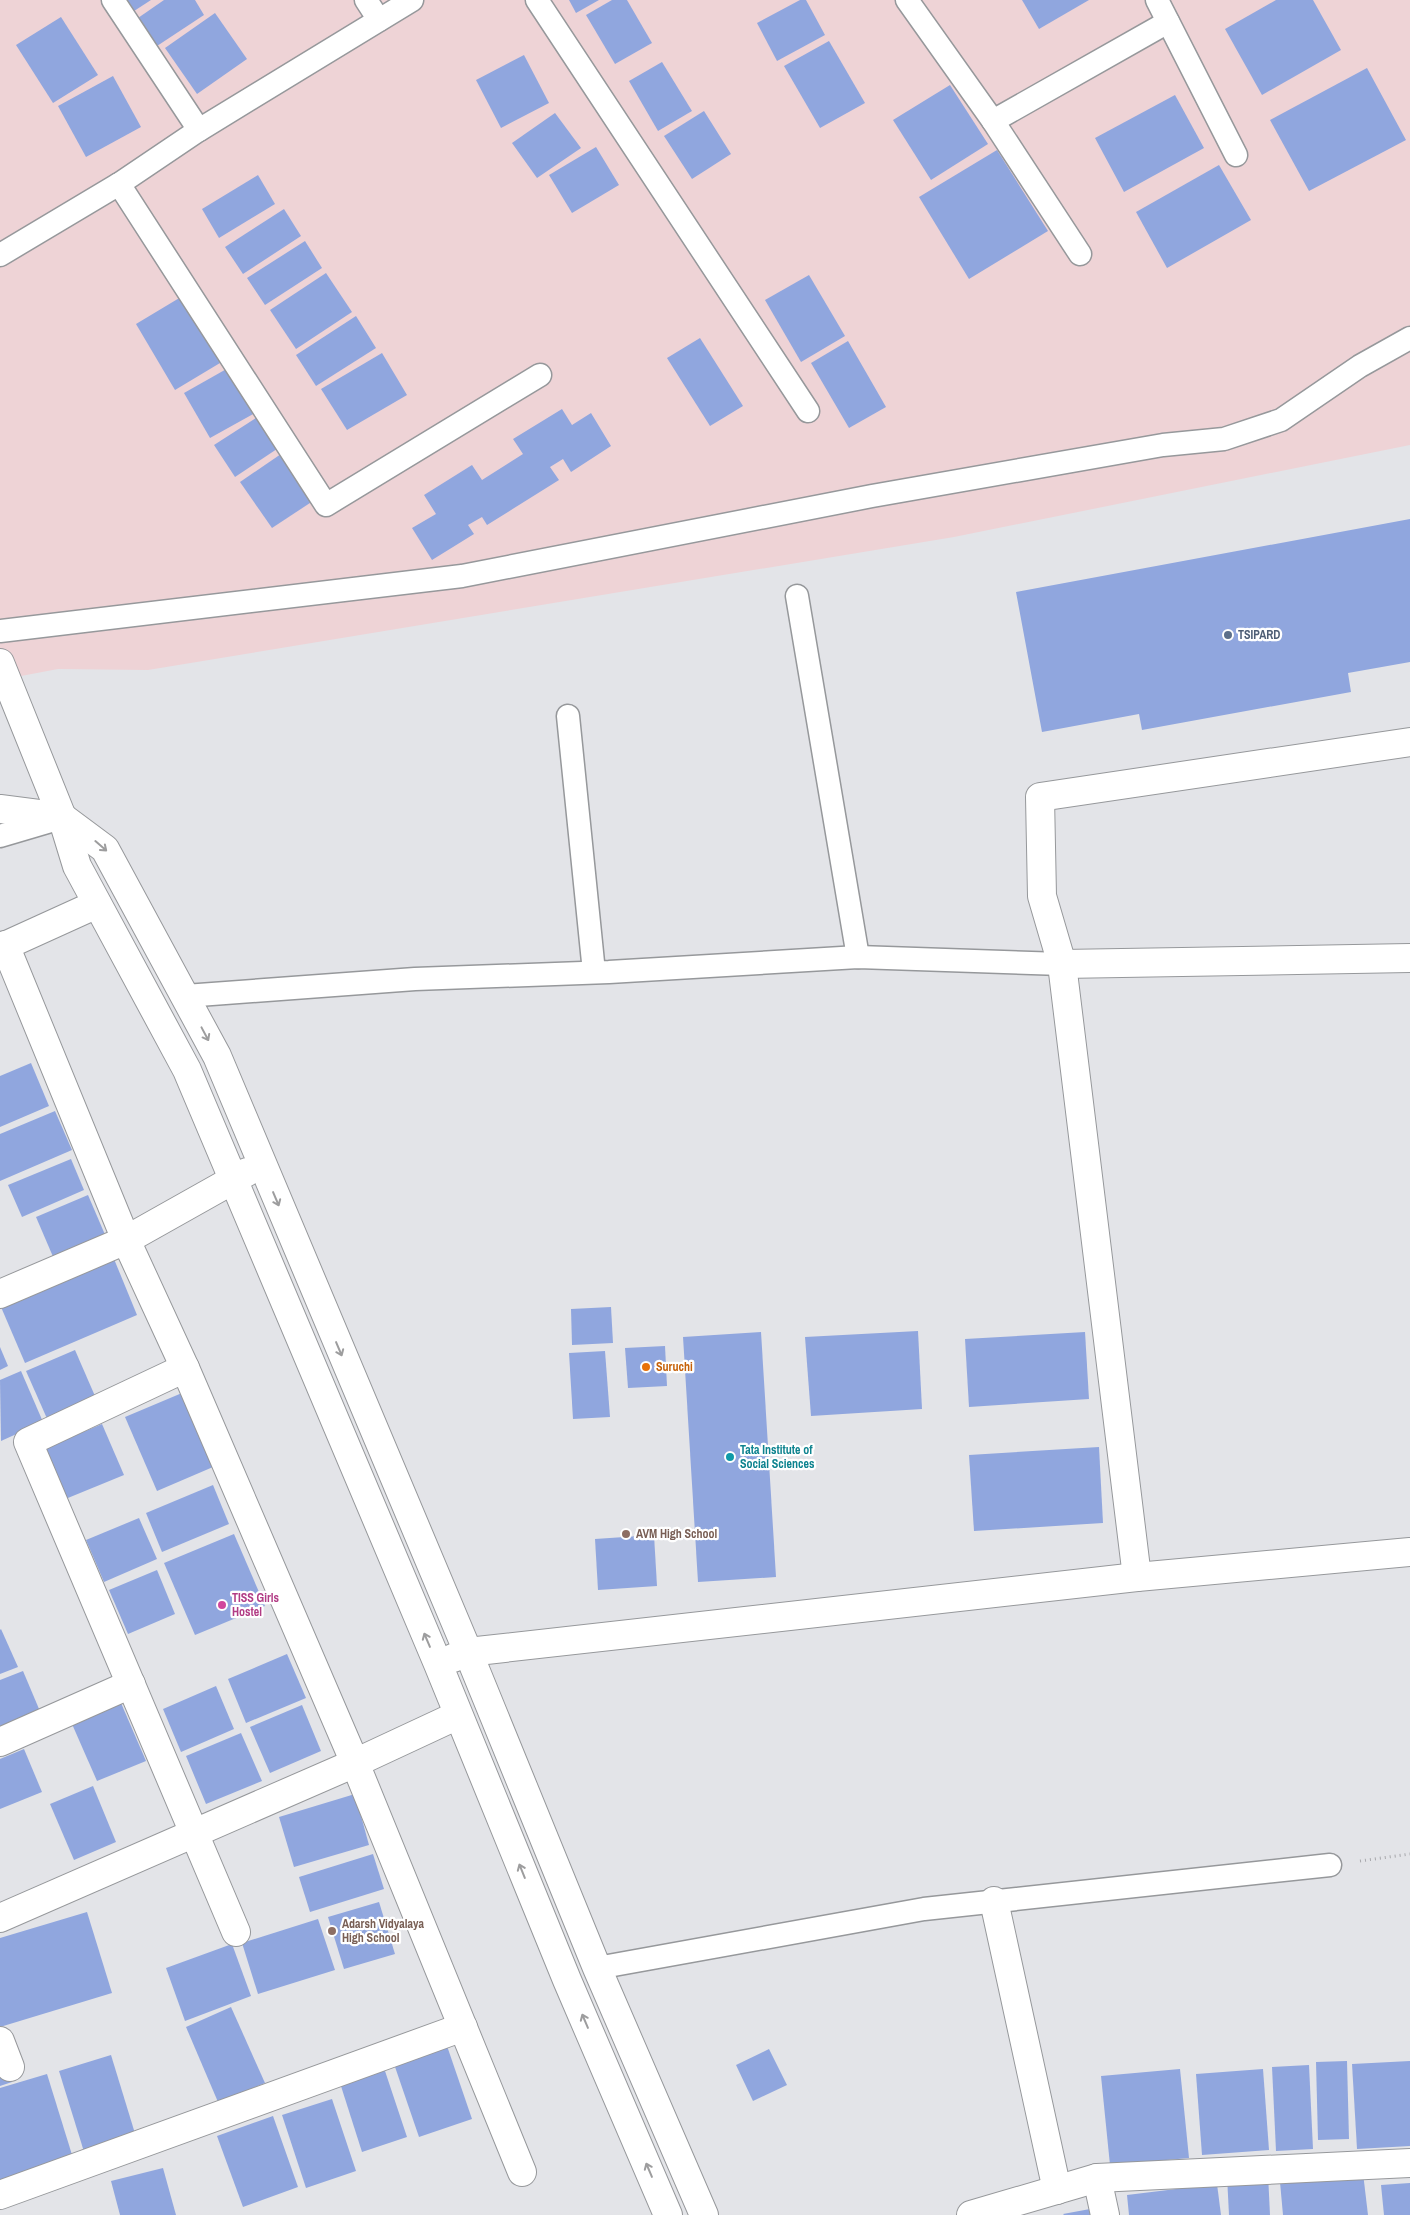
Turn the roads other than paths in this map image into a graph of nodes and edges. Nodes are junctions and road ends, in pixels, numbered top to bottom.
1 (113, 0) edge
2 (366, 0) edge
3 (412, 0) edge
4 (537, 0) edge
5 (907, 0) edge
6 (1157, 0) edge
7 (379, 20) junction
8 (1168, 22) junction
9 (993, 121) junction
10 (199, 130) junction
11 (1236, 155) dead end
12 (119, 184) junction
13 (1080, 254) dead end
14 (0, 255) edge
15 (1410, 338) edge
16 (540, 375) dead end
17 (808, 411) dead end
18 (796, 596) dead end
19 (0, 632) edge
20 (0, 663) edge
21 (568, 716) dead end
22 (1410, 742) edge
23 (0, 809) edge
24 (62, 818) junction
25 (0, 836) edge
26 (97, 904) junction
27 (2, 946) edge
28 (858, 957) junction
29 (1410, 958) edge
30 (1062, 964) junction
31 (594, 972) junction
32 (185, 996) junction
33 (261, 1164) junction
34 (232, 1180) junction
35 (126, 1240) junction
36 (0, 1294) edge
37 (185, 1368) junction
38 (1410, 1552) edge
39 (1137, 1577) junction
40 (468, 1652) junction
41 (438, 1664) junction
42 (132, 1684) junction
43 (458, 1715) junction
44 (0, 1742) edge
45 (354, 1763) junction
46 (193, 1833) junction
47 (1330, 1864) road end
48 (994, 1901) junction
49 (0, 1918) edge
50 (236, 1932) dead end
51 (598, 1968) junction
52 (567, 1980) junction
53 (463, 2027) junction
54 (0, 2041) edge
55 (10, 2067) dead end
56 (1410, 2163) edge
57 (522, 2172) dead end
58 (1097, 2178) junction
59 (1057, 2190) junction
60 (0, 2195) edge
61 (985, 2213) edge
62 (668, 2215) edge
63 (704, 2215) edge
64 (1105, 2215) edge

1 - 10 lane
2 - 7 lane
3 - 7 lane
4 - 17 lane
5 - 9 lane
6 - 8 lane
7 - 10 lane
8 - 9 lane
8 - 11 lane
9 - 13 lane
10 - 12 lane
12 - 14 lane
12 - 16 lane
15 - 19 lane
18 - 28 lane
20 - 24 street
21 - 31 lane
22 - 30 street
23 - 24 street
24 - 25 lane
24 - 26 street
24 -> 32 street
26 - 27 street
26 - 34 street
27 - 35 street
28 - 30 lane
28 - 31 lane
29 - 30 street
30 - 39 street
31 - 32 lane
32 -> 33 street
33 - 34 street
33 -> 40 street
34 - 35 street
41 -> 34 street
35 - 36 street
35 - 37 street
37 - 42 street
37 - 45 street
38 - 39 street
39 - 40 street
40 - 41 street
40 - 51 street
41 - 43 street
42 - 44 street
42 - 46 street
43 - 45 street
52 -> 43 street
45 - 46 street
45 - 53 street
46 - 49 street
46 - 50 street
47 - 48 lane
48 - 51 lane
48 - 59 street
51 - 52 street
51 - 63 street
62 -> 52 street
53 - 57 street
53 - 60 street
54 - 55 street
56 - 58 street
58 - 59 street
58 - 64 street
59 - 61 street

